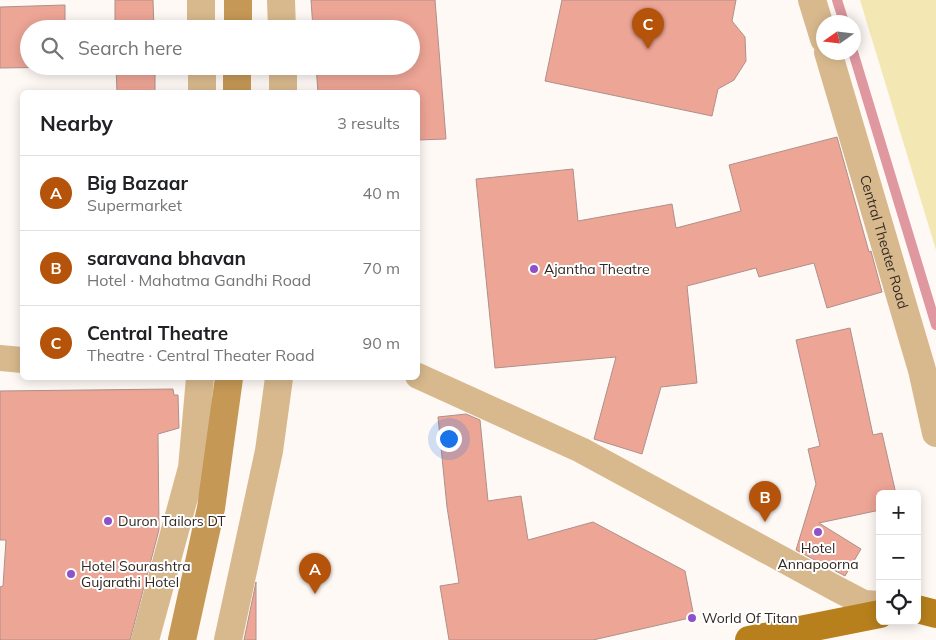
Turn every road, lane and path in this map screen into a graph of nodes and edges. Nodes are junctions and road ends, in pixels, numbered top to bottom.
1 (201, 0) edge
2 (238, 0) edge
3 (281, 0) edge
4 (812, 0) edge
5 (817, 15) edge
6 (202, 20) edge
7 (238, 20) edge
8 (282, 20) edge
9 (830, 60) edge
10 (202, 75) edge
11 (237, 75) edge
12 (282, 75) edge
13 (202, 90) edge
14 (237, 90) edge
15 (283, 90) edge
16 (0, 358) edge
17 (20, 360) edge
18 (420, 377) edge
19 (200, 380) edge
20 (230, 380) edge
21 (279, 380) edge
22 (936, 433) edge
23 (876, 604) edge
24 (921, 610) edge
25 (936, 614) edge
26 (876, 615) edge
27 (145, 640) edge
28 (182, 640) edge
29 (228, 640) edge
30 (748, 640) edge

1 - 6 street
2 - 7 main road
3 - 8 street
4 - 5 street
9 - 22 street, Central Theater Road
10 - 13 street
11 - 14 main road
12 - 15 street
16 - 17 street
18 - 23 street
19 - 27 street
20 - 28 main road
21 - 29 street
24 - 25 main road
26 - 30 main road

